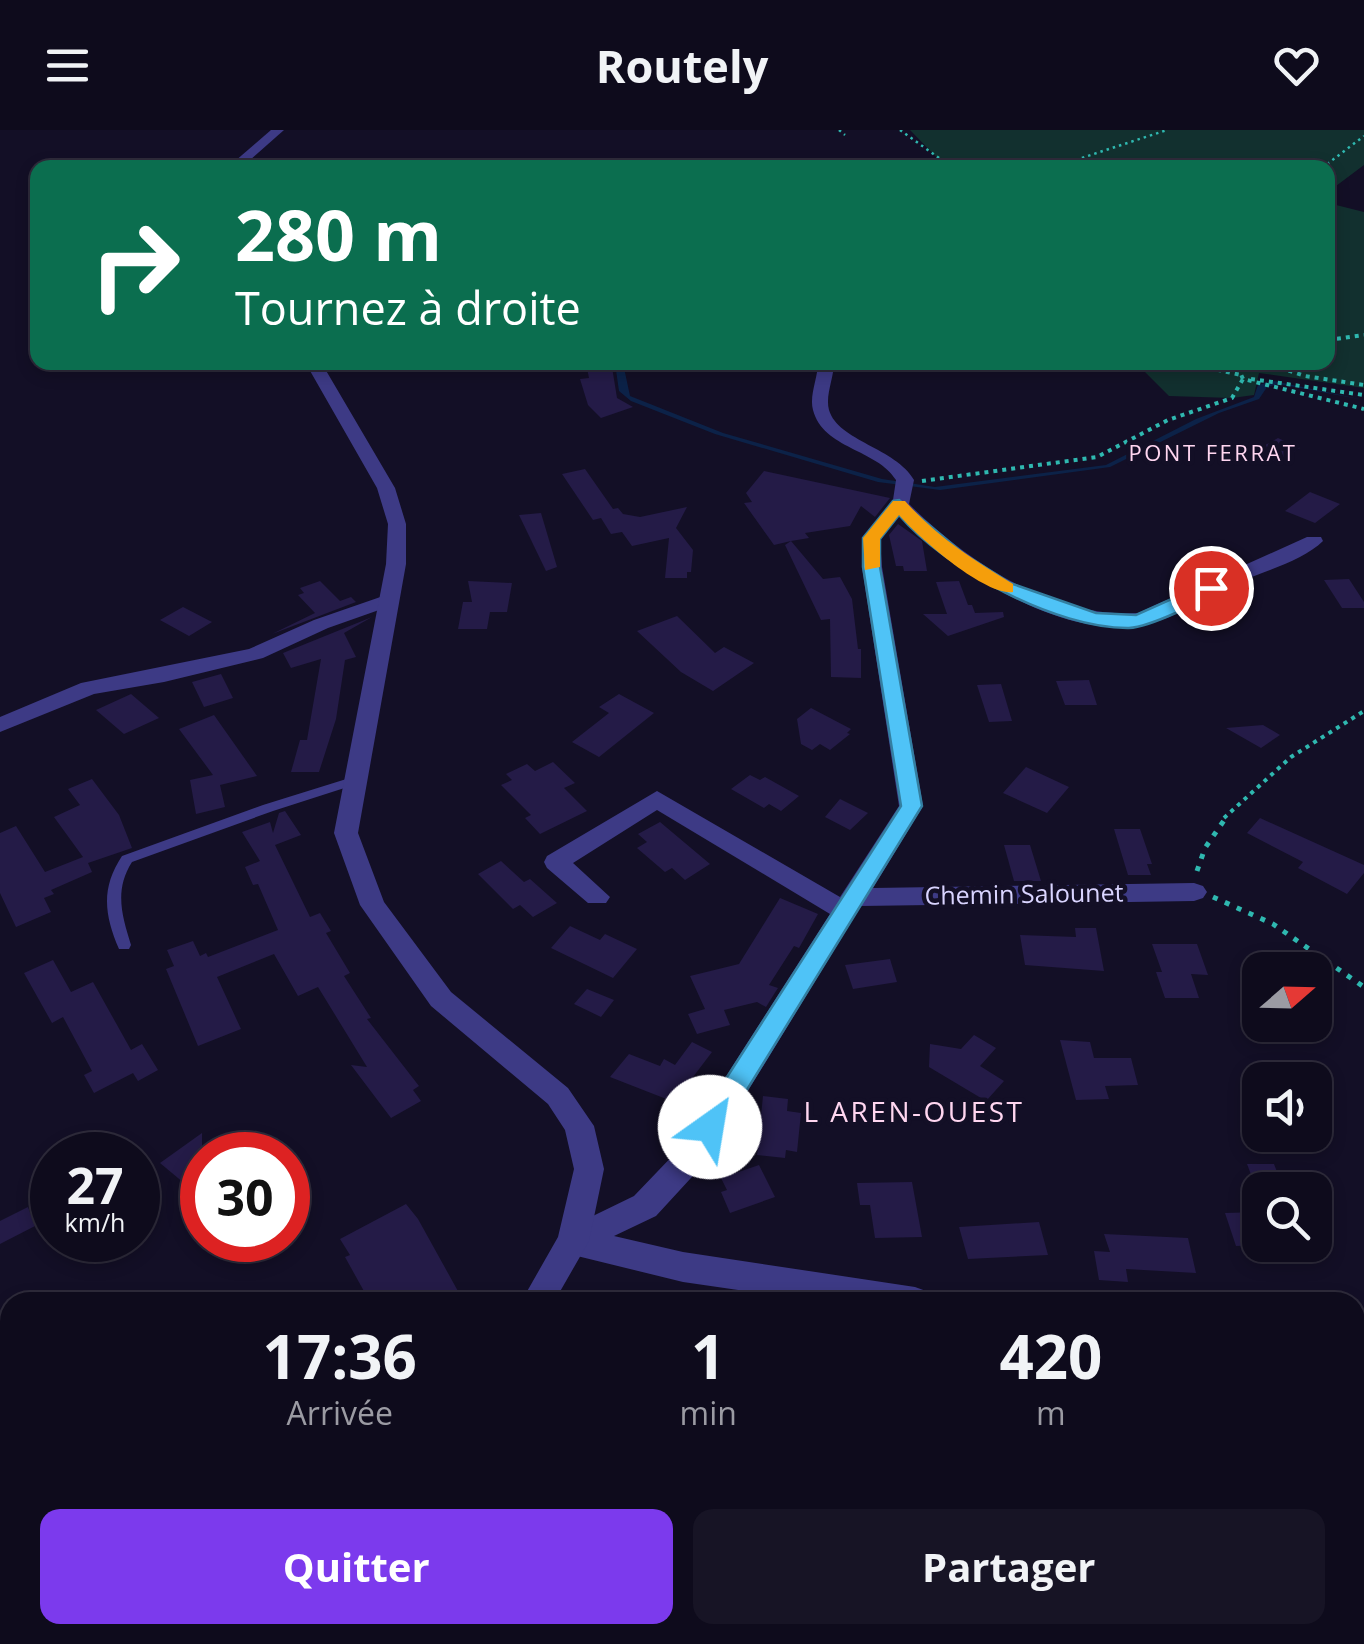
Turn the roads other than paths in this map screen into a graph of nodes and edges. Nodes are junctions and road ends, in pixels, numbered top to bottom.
1 (278, 130) edge
2 (242, 160) edge
3 (318, 370) edge
4 (825, 370) edge
5 (903, 491) junction
6 (1314, 541) dead end
7 (390, 600) junction
8 (0, 724) edge
9 (356, 780) junction
10 (1194, 892) road end
11 (597, 897) dead end
12 (848, 904) junction
13 (124, 945) dead end
14 (573, 1241) junction
15 (543, 1292) edge
16 (847, 1292) edge

1 - 2 street
3 - 7 street
4 - 5 street
5 - 6 street
5 - 12 street
7 - 8 street
7 - 9 street
9 - 13 lane
9 - 14 street
10 - 12 street, Chemin Salounet
11 - 12 street
12 - 14 street
14 - 15 street
14 - 16 street

